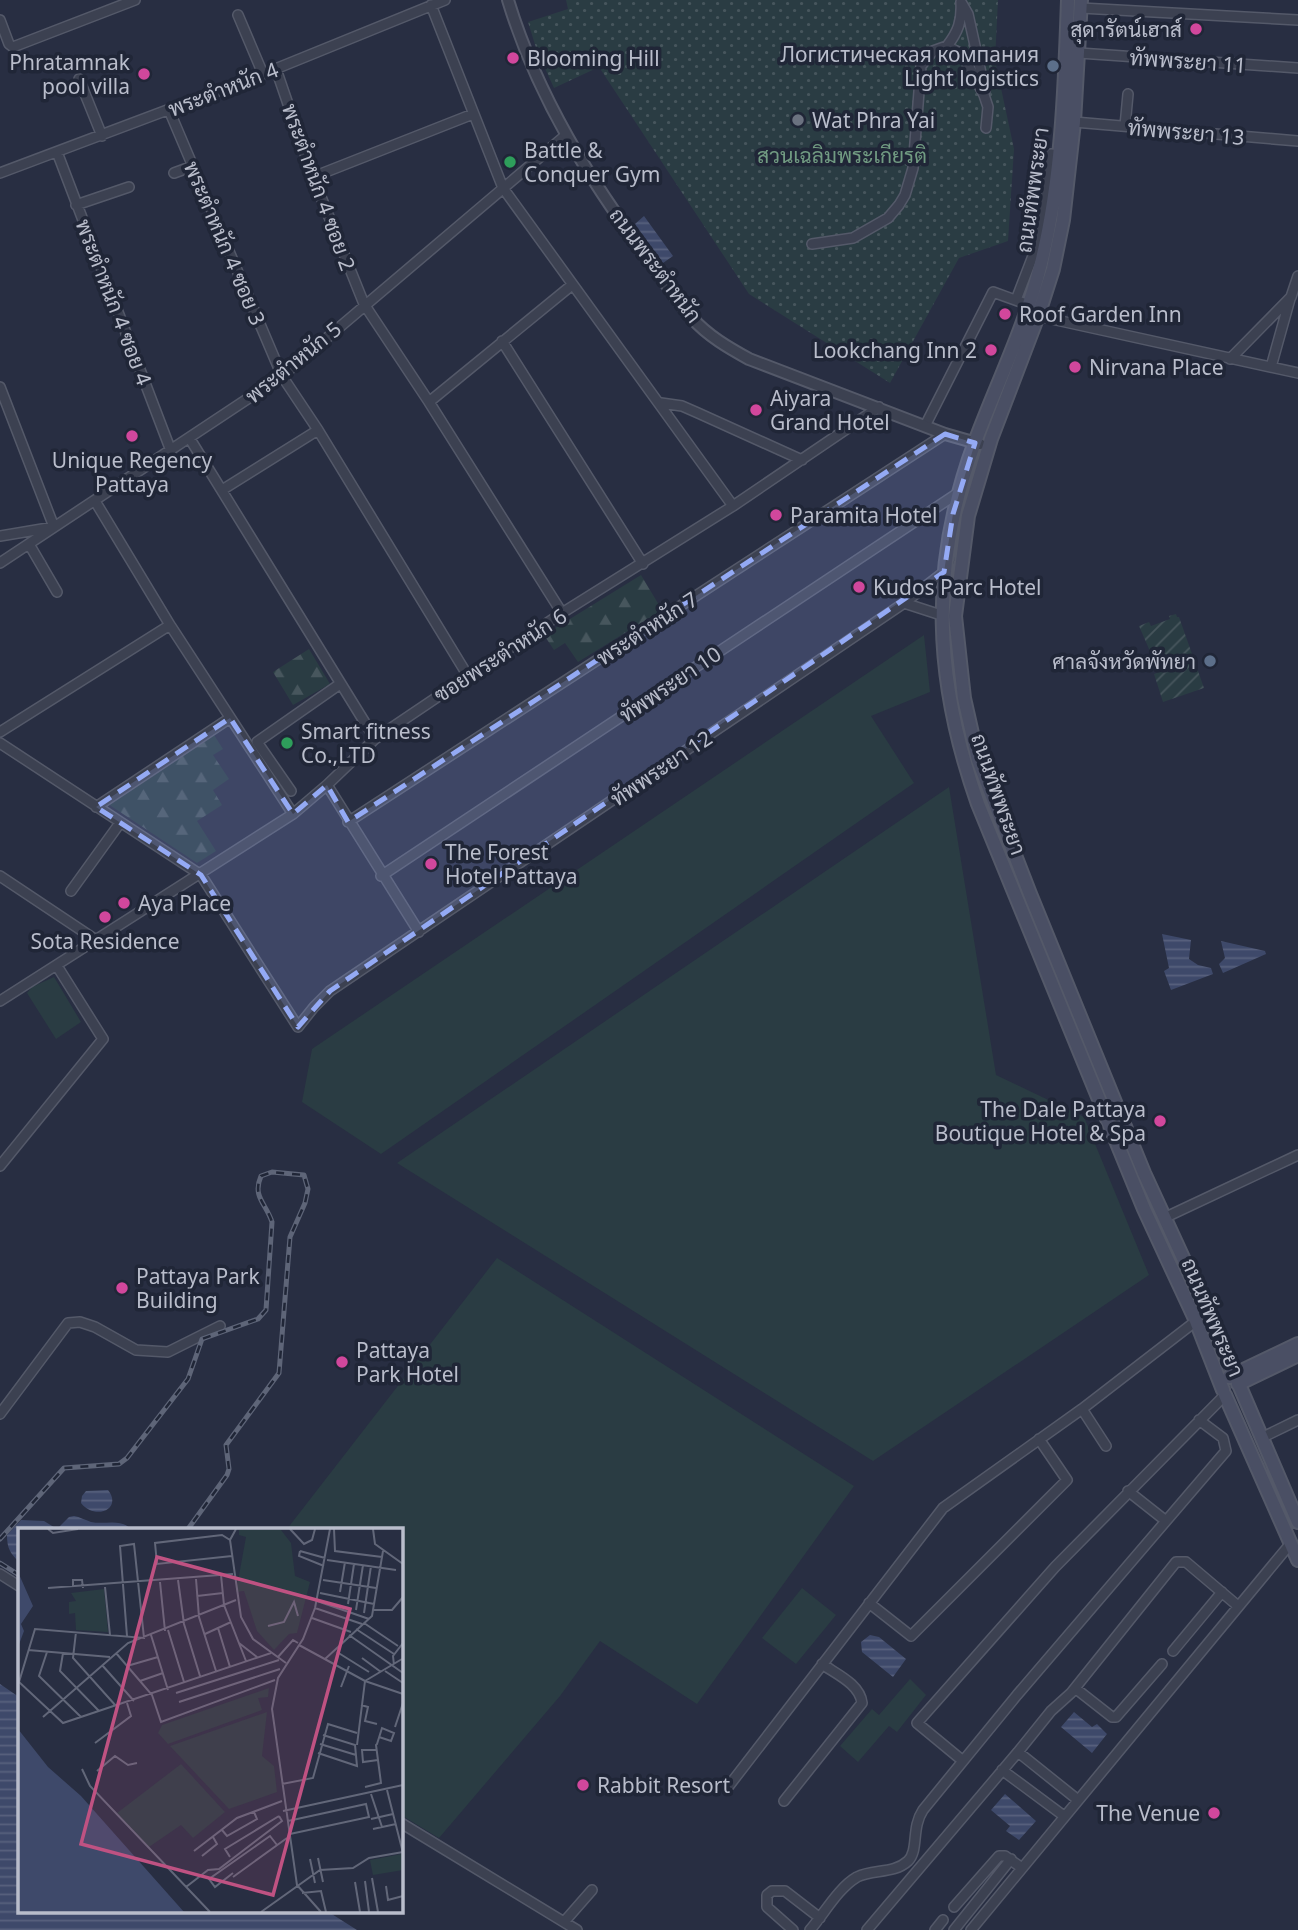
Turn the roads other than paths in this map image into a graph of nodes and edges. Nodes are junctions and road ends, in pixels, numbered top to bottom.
1 (135, 0) edge
2 (445, 0) edge
3 (509, 0) edge
4 (1068, 0) edge
5 (960, 1) edge
6 (1081, 4) edge
7 (431, 5) junction
8 (238, 15) dead end
9 (0, 20) edge
10 (1298, 20) edge
11 (947, 46) junction
12 (1079, 53) junction
13 (1298, 68) edge
14 (276, 69) junction
15 (263, 74) junction
16 (79, 79) dead end
17 (1128, 94) dead end
18 (984, 95) junction
19 (169, 110) junction
20 (473, 114) junction
21 (1074, 122) junction
22 (1125, 126) junction
23 (986, 128) dead end
24 (566, 135) junction
25 (102, 136) junction
26 (1298, 141) edge
27 (57, 152) junction
28 (193, 166) junction
29 (0, 173) edge
30 (174, 173) dead end
31 (313, 177) junction
32 (129, 187) dead end
33 (503, 188) junction
34 (76, 205) junction
35 (811, 244) dead end
36 (1298, 276) edge
37 (572, 285) junction
38 (1293, 297) edge
39 (1022, 303) junction
40 (364, 304) junction
41 (1038, 316) junction
42 (502, 341) junction
43 (1230, 359) junction
44 (1271, 367) junction
45 (1298, 373) edge
46 (282, 376) junction
47 (0, 387) edge
48 (429, 402) junction
49 (661, 403) junction
50 (879, 407) junction
51 (925, 426) junction
52 (318, 430) junction
53 (945, 434) junction
54 (190, 439) junction
55 (975, 443) junction
56 (988, 446) junction
57 (171, 451) junction
58 (802, 460) junction
59 (222, 490) junction
60 (958, 493) junction
61 (95, 501) junction
62 (733, 506) junction
63 (953, 513) junction
64 (968, 516) junction
65 (54, 527) junction
66 (0, 536) edge
67 (29, 544) junction
68 (0, 563) edge
69 (643, 564) junction
70 (944, 572) junction
71 (57, 592) dead end
72 (904, 603) junction
73 (562, 613) junction
74 (941, 615) junction
75 (170, 625) junction
76 (468, 676) junction
77 (963, 682) junction
78 (340, 684) junction
79 (947, 684) junction
80 (964, 698) junction
81 (950, 701) junction
82 (230, 718) junction
83 (0, 732) edge
84 (375, 739) junction
85 (0, 743) edge
86 (327, 786) junction
87 (291, 791) dead end
88 (96, 807) junction
89 (293, 814) junction
90 (348, 822) junction
91 (120, 823) junction
92 (201, 874) junction
93 (0, 876) edge
94 (382, 876) junction
95 (71, 891) dead end
96 (1030, 894) junction
97 (1017, 900) junction
98 (419, 932) junction
99 (96, 940) junction
100 (57, 966) junction
101 (0, 1001) edge
102 (1298, 1155) edge
103 (0, 1166) edge
104 (1164, 1217) junction
105 (1196, 1321) junction
106 (219, 1326) dead end
107 (1298, 1344) edge
108 (1298, 1355) edge
109 (1236, 1379) junction
110 (1222, 1389) junction
111 (1082, 1409) junction
112 (0, 1414) edge
113 (1199, 1420) junction
114 (1298, 1420) edge
115 (1261, 1438) junction
116 (1039, 1439) junction
117 (1106, 1446) dead end
118 (1128, 1491) junction
119 (1166, 1521) junction
120 (1298, 1521) edge
121 (1291, 1543) junction
122 (1298, 1560) edge
123 (0, 1574) edge
124 (18, 1585) edge
125 (1222, 1592) junction
126 (869, 1603) junction
127 (1238, 1606) junction
128 (1173, 1651) dead end
129 (822, 1664) junction
130 (1162, 1664) dead end
131 (1075, 1688) junction
132 (1018, 1752) junction
133 (962, 1761) junction
134 (1002, 1770) junction
135 (728, 1787) dead end
136 (1078, 1800) junction
137 (784, 1801) dead end
138 (1064, 1816) junction
139 (402, 1824) edge
140 (1011, 1859) junction
141 (1022, 1868) junction
142 (592, 1890) dead end
143 (954, 1907) dead end
144 (820, 1918) junction
145 (943, 1920) dead end
146 (564, 1922) junction
147 (577, 1930) edge
148 (793, 1930) edge
149 (810, 1930) edge
150 (867, 1930) edge
151 (935, 1930) edge
152 (954, 1930) edge
153 (971, 1930) edge

1 - 9 street
2 - 7 street, พระตำหนัก 4
3 - 24 street, ถนนพระตำหนัก
4 - 39 main road, ถนนทัพพระยา
5 - 11 street
5 - 18 street
6 - 10 street
6 - 12 main road, ถนนทัพพระยา
7 - 14 street, พระตำหนัก 4
7 - 20 street
8 - 15 street
11 - 18 street
11 - 35 street
12 - 13 street, ทัพพระยา 11
12 - 21 main road, ถนนทัพพระยา
14 - 15 street, พระตำหนัก 4
14 - 31 street, พระตำหนัก 4 ซอย 2
15 - 19 street, พระตำหนัก 4
16 - 25 street
17 - 22 street
18 - 23 street
19 - 25 street, พระตำหนัก 4
19 - 28 street, พระตำหนัก 4 ซอย 3
20 - 31 street
20 - 33 street
21 - 22 street, ทัพพระยา 13
21 - 41 main road, ถนนทัพพระยา
22 - 26 street, ทัพพระยา 13
24 - 33 street, พระตำหนัก 5
24 - 50 street, ถนนพระตำหนัก
25 - 27 street, พระตำหนัก 4
27 - 29 street, พระตำหนัก 4
27 - 34 street, พระตำหนัก 4 ซอย 4
28 - 30 street
28 - 46 street, พระตำหนัก 4 ซอย 3
31 - 40 street, พระตำหนัก 4 ซอย 2
32 - 34 street
33 - 37 street
33 - 40 street, พระตำหนัก 5
34 - 57 street, พระตำหนัก 4 ซอย 4
36 - 38 street
37 - 42 street
37 - 49 street
38 - 43 street
38 - 44 street
39 - 51 street
39 - 55 main road, ถนนทัพพระยา
40 - 46 street, พระตำหนัก 5
40 - 48 street, พระตำหนัก 4 ซอย 2
41 - 43 street
41 - 56 main road, ถนนทัพพระยา
42 - 48 street
42 - 69 street
43 - 44 street
44 - 45 street
46 - 52 street, พระตำหนัก 4 ซอย 3
46 - 54 street, พระตำหนัก 5
47 - 65 street
48 - 73 street, พระตำหนัก 4 ซอย 2
49 - 58 street
49 - 62 street
50 - 51 street, ถนนพระตำหนัก
50 - 58 street, ซอยพระตำหนัก 6
51 - 53 street, ถนนพระตำหนัก
52 - 59 street
52 - 76 street, พระตำหนัก 4 ซอย 3
53 - 55 street, ถนนพระตำหนัก
53 - 90 street, พระตำหนัก 7
54 - 57 street, พระตำหนัก 5
54 - 59 street
55 - 56 street, ถนนพระตำหนัก
55 - 60 main road, ถนนทัพพระยา
56 - 64 main road, ถนนทัพพระยา
57 - 61 street, พระตำหนัก 5
58 - 62 street, ซอยพระตำหนัก 6
59 - 78 street
60 - 63 main road, ถนนทัพพระยา
60 - 94 street, ทัพพระยา 10
61 - 65 street, พระตำหนัก 5
61 - 75 street
62 - 69 street, ซอยพระตำหนัก 6
63 - 64 street
63 - 70 main road, ถนนทัพพระยา
64 - 77 main road, ถนนทัพพระยา
65 - 66 street
65 - 67 street, พระตำหนัก 5
67 - 68 street, พระตำหนัก 5
67 - 71 street
69 - 73 street, ซอยพระตำหนัก 6
70 - 72 street, ทัพพระยา 12
70 - 74 main road, ถนนทัพพระยา
72 - 74 street
72 - 98 street, ทัพพระยา 12
73 - 76 street, ซอยพระตำหนัก 6
74 - 79 main road, ถนนทัพพระยา
75 - 82 street
75 - 83 street
76 - 84 street, ซอยพระตำหนัก 6
77 - 79 street
77 - 80 main road, ถนนทัพพระยา
78 - 84 street
78 - 87 street
79 - 81 main road, ถนนทัพพระยา
80 - 81 street
80 - 96 main road, ถนนทัพพระยา
81 - 97 main road, ถนนทัพพระยา
82 - 88 street
82 - 89 street
84 - 86 street, ซอยพระตำหนัก 6
85 - 88 street
86 - 89 street, ซอยพระตำหนัก 6
86 - 90 street
88 - 91 street
89 - 92 street, ซอยพระตำหนัก 6
90 - 94 street
91 - 92 street
91 - 95 street
92 - 98 street, ทัพพระยา 12
92 - 99 street, ซอยพระตำหนัก 6
93 - 99 street
94 - 98 street
96 - 97 street
96 - 104 main road, ถนนทัพพระยา
97 - 105 main road, ถนนทัพพระยา
99 - 100 street, ซอยพระตำหนัก 6
100 - 101 street, ซอยพระตำหนัก 6
100 - 103 street
102 - 104 street
104 - 109 main road, ถนนทัพพระยา
105 - 110 main road, ถนนทัพพระยา
105 - 111 street
106 - 112 street
107 - 109 main road
108 - 109 main road
109 - 110 main road
109 - 115 main road, ถนนทัพพระยา
110 - 113 street
110 - 121 main road, ถนนทัพพระยา
111 - 116 street
111 - 117 street
113 - 118 street
113 - 119 street
114 - 115 street
115 - 120 main road, ถนนทัพพระยา
116 - 126 street
116 - 126 street
118 - 119 street
118 - 133 street
119 - 133 street
121 - 122 main road, ถนนทัพพระยา
121 - 127 street
123 - 124 street
125 - 127 street
125 - 128 street
125 - 131 street
126 - 129 street
127 - 136 street
129 - 135 street
129 - 137 street
130 - 131 street
131 - 132 street
132 - 134 street
132 - 136 street
133 - 144 street
134 - 138 street
134 - 150 street
136 - 138 street
138 - 141 street
139 - 146 street
140 - 141 street
140 - 143 street
140 - 152 street
141 - 153 street
142 - 146 street
144 - 148 street
144 - 149 street
145 - 151 street
146 - 147 street

